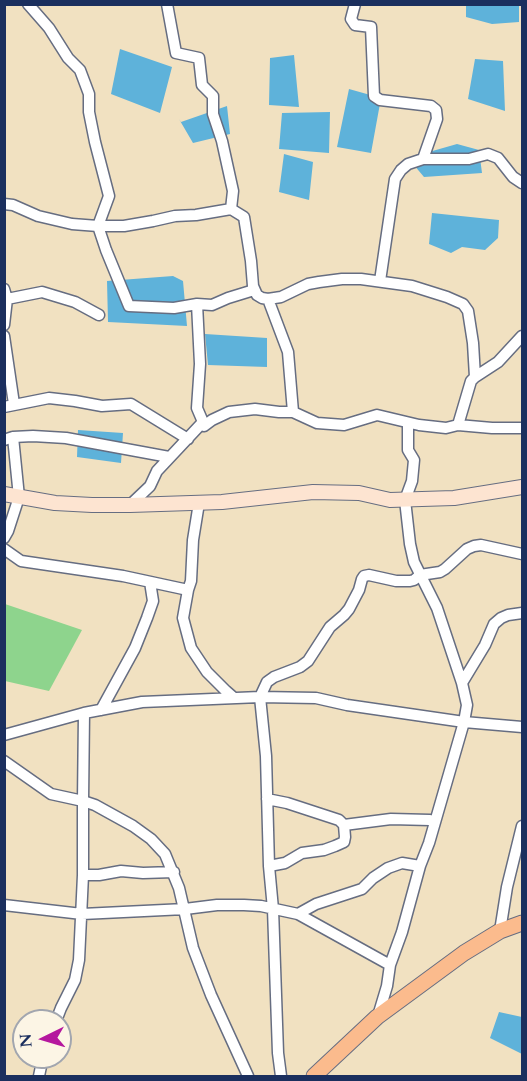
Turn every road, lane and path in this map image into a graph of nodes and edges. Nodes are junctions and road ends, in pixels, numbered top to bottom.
1 (28, 4) edge
2 (167, 4) edge
3 (355, 4) edge
4 (423, 159) junction
5 (522, 183) edge
6 (4, 204) edge
7 (231, 209) junction
8 (98, 226) junction
9 (380, 281) junction
10 (254, 290) junction
11 (6, 294) edge
12 (268, 299) junction
13 (197, 304) junction
14 (99, 315) dead end
15 (4, 325) edge
16 (4, 336) edge
17 (522, 336) edge
18 (475, 377) junction
19 (9, 405) edge
20 (293, 412) junction
21 (203, 422) junction
22 (408, 423) junction
23 (458, 425) junction
24 (522, 428) edge
25 (9, 439) edge
26 (188, 439) junction
27 (170, 457) junction
28 (522, 487) edge
29 (4, 494) edge
30 (20, 497) junction
31 (405, 500) junction
32 (199, 503) junction
33 (130, 505) junction
34 (4, 538) edge
35 (4, 549) edge
36 (522, 554) edge
37 (420, 575) junction
38 (150, 582) junction
39 (188, 590) junction
40 (522, 613) edge
41 (462, 683) junction
42 (260, 697) junction
43 (234, 698) junction
44 (100, 710) junction
45 (84, 713) junction
46 (464, 722) junction
47 (522, 727) edge
48 (4, 735) edge
49 (4, 761) edge
50 (267, 799) junction
51 (83, 801) junction
52 (430, 820) dead end
53 (344, 825) junction
54 (522, 826) edge
55 (269, 866) junction
56 (420, 866) junction
57 (174, 872) junction
58 (83, 875) junction
59 (4, 905) edge
60 (185, 909) junction
61 (273, 909) junction
62 (82, 914) junction
63 (298, 914) junction
64 (522, 923) edge
65 (500, 931) junction
66 (390, 965) junction
67 (61, 1009) edge
68 (377, 1017) junction
69 (248, 1077) edge
70 (281, 1077) edge
71 (314, 1077) edge

1 - 8 street
2 - 7 street
3 - 4 street
4 - 5 street
4 - 9 street
6 - 8 street
7 - 8 street
7 - 10 street
8 - 13 street
9 - 12 street
9 - 18 street
10 - 12 street
10 - 13 street
11 - 14 street
11 - 15 street
12 - 20 street
13 - 21 street
16 - 19 street
17 - 18 street
18 - 23 street
19 - 26 street
20 - 21 street
20 - 22 street
21 - 26 street
22 - 23 street
22 - 31 street
23 - 24 street
25 - 27 street
25 - 30 street
26 - 27 street
27 - 33 street
28 - 31 street
29 - 30 street
30 - 33 street
30 - 34 street
31 - 32 street
31 - 37 street
32 - 33 street
32 - 39 street
35 - 38 street
36 - 37 street
37 - 41 street
37 - 42 street
38 - 39 street
38 - 44 street
39 - 43 street
40 - 41 street
41 - 46 street
42 - 43 street
42 - 46 street
42 - 50 street
43 - 44 street
44 - 45 street
45 - 48 street
45 - 51 street
46 - 47 street
46 - 56 street
49 - 51 street
50 - 53 street
50 - 55 street
51 - 57 street
51 - 58 street
52 - 53 street
53 - 55 street
54 - 65 street
55 - 61 street
56 - 63 street
56 - 66 street
57 - 58 street
57 - 60 street
58 - 62 street
59 - 62 street
60 - 61 street
60 - 62 street
60 - 69 street
61 - 63 street
61 - 70 street
62 - 67 street
63 - 66 street
64 - 65 main road
65 - 68 main road
66 - 68 street
68 - 71 main road

